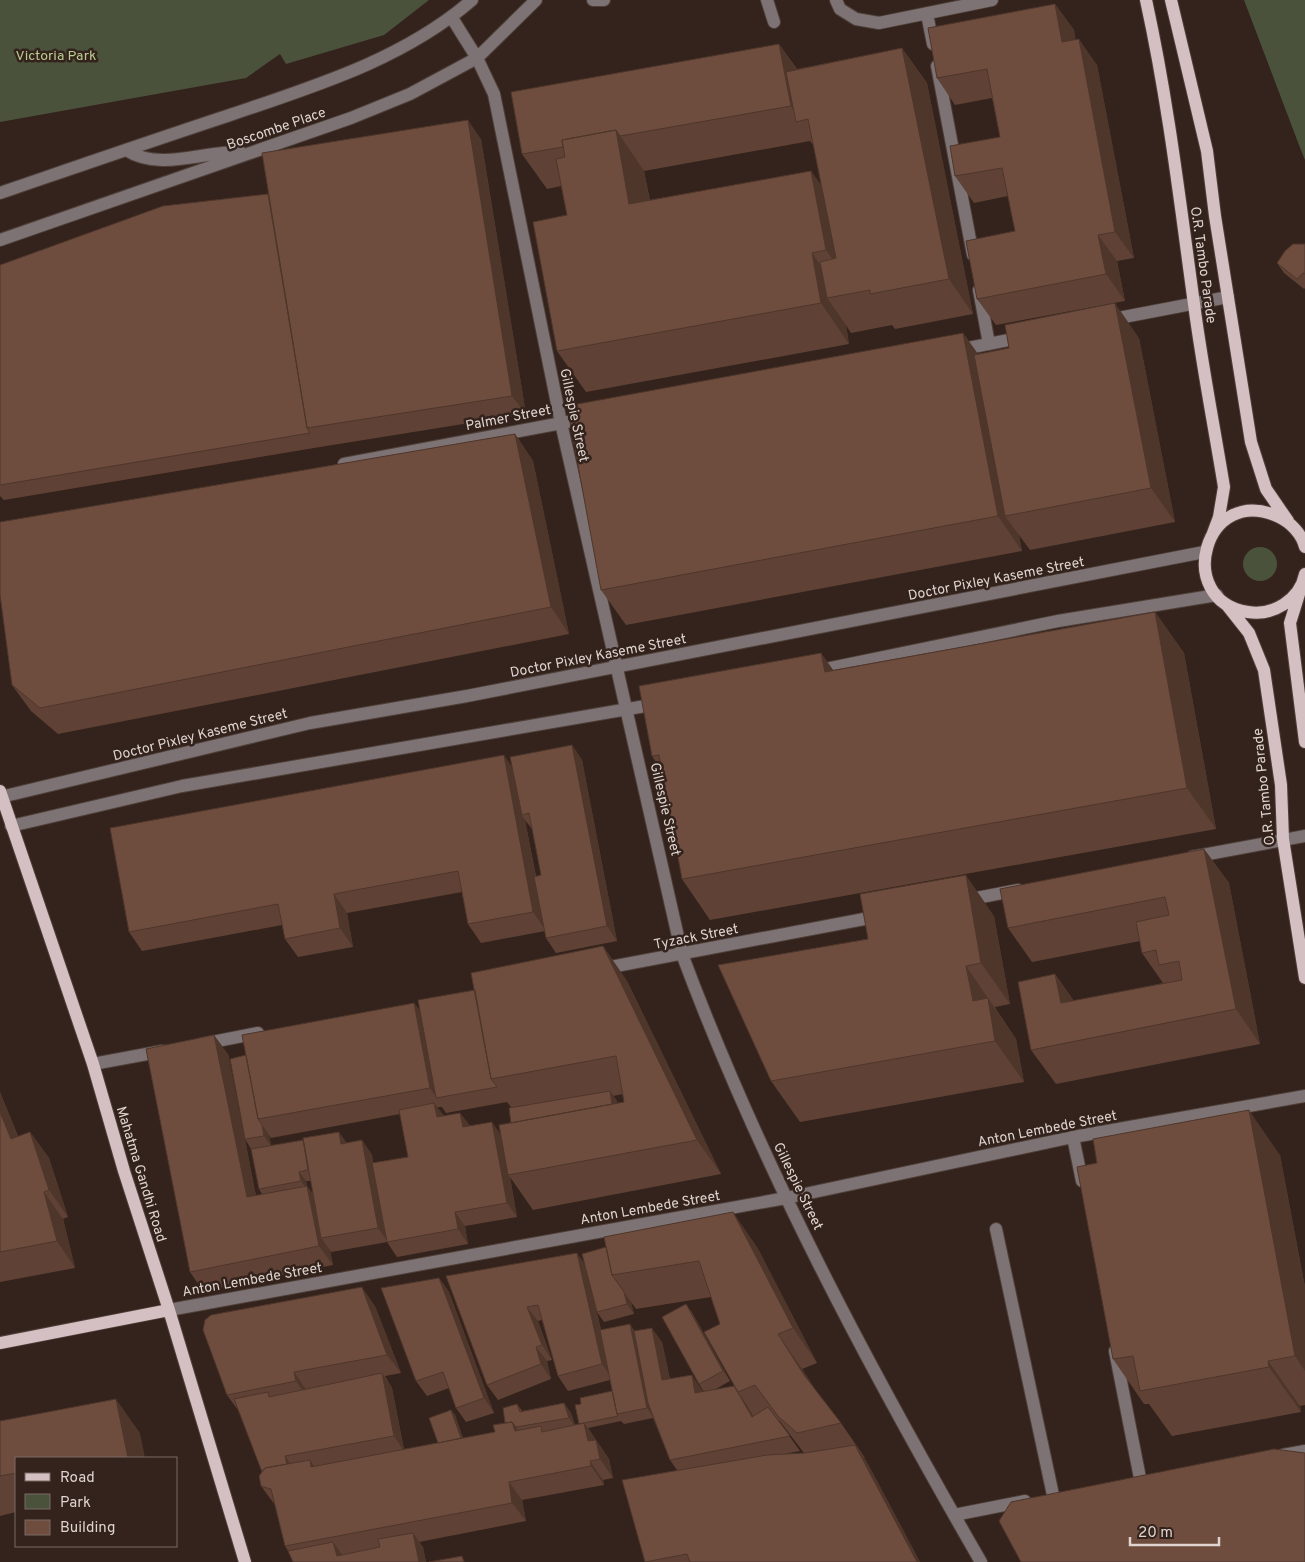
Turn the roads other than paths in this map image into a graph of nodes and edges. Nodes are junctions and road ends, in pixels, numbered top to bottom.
1 (472, 0) edge
2 (536, 0) edge
3 (593, 0) edge
4 (604, 0) edge
5 (767, 0) edge
6 (992, 0) edge
7 (1146, 0) edge
8 (1171, 0) edge
9 (838, 4) edge
10 (927, 14) junction
11 (452, 18) junction
12 (774, 22) dead end
13 (478, 58) junction
14 (126, 150) junction
15 (250, 152) junction
16 (0, 193) edge
17 (0, 240) edge
18 (1228, 297) junction
19 (1194, 303) junction
20 (1096, 323) edge
21 (1038, 334) edge
22 (989, 344) junction
23 (940, 353) edge
24 (580, 419) edge
25 (561, 423) junction
26 (329, 466) edge
27 (1288, 521) junction
28 (1212, 533) junction
29 (1305, 547) edge
30 (1204, 552) junction
31 (1304, 578) edge
32 (1221, 600) junction
33 (617, 666) junction
34 (804, 674) edge
35 (667, 702) edge
36 (628, 710) junction
37 (1305, 742) edge
38 (0, 795) edge
39 (11, 826) junction
40 (1305, 836) edge
41 (1283, 839) junction
42 (1176, 860) edge
43 (1031, 887) edge
44 (954, 902) edge
45 (895, 913) edge
46 (682, 954) junction
47 (585, 972) edge
48 (1305, 978) edge
49 (272, 1031) edge
50 (194, 1045) edge
51 (175, 1049) edge
52 (93, 1064) junction
53 (1305, 1096) edge
54 (1073, 1137) junction
55 (1085, 1195) edge
56 (786, 1198) junction
57 (996, 1229) dead end
58 (169, 1310) junction
59 (1113, 1342) edge
60 (0, 1343) edge
61 (1305, 1451) edge
62 (1266, 1458) edge
63 (1140, 1478) edge
64 (954, 1515) junction
65 (245, 1562) edge
66 (981, 1562) edge

1 - 11 street, Boscombe Place
2 - 13 street, Boscombe Place
3 - 4 street
5 - 12 street
6 - 10 street
7 - 19 main road, O.R. Tambo Parade
8 - 18 main road, O.R. Tambo Parade
9 - 10 street
10 - 22 street
11 - 13 street, Gillespie Street
11 - 14 street, Boscombe Place
13 - 15 street, Boscombe Place
13 - 25 street, Gillespie Street
14 - 15 street
14 - 16 street, Boscombe Place
15 - 17 street, Boscombe Place
18 - 19 street
18 - 27 main road, O.R. Tambo Parade
19 - 20 street
19 - 28 main road, O.R. Tambo Parade
21 - 22 street
22 - 23 street
24 - 25 street, Palmer Street
25 - 26 street, Palmer Street
25 - 33 street, Gillespie Street
27 - 28 main road, O.R. Tambo Parade
27 - 29 main road, O.R. Tambo Parade
28 - 30 main road, O.R. Tambo Parade
30 - 32 main road, O.R. Tambo Parade
30 - 33 street, Doctor Pixley Kaseme Street
31 - 32 main road
31 - 37 main road
32 - 34 street
32 - 41 main road, O.R. Tambo Parade
33 - 36 street, Gillespie Street
33 - 38 street, Doctor Pixley Kaseme Street
35 - 36 street
36 - 39 street
36 - 46 street, Gillespie Street
38 - 39 main road, Mahatma Gandhi Road
39 - 52 main road, Mahatma Gandhi Road
40 - 41 street
41 - 42 street
41 - 48 main road, O.R. Tambo Parade
43 - 44 street
45 - 46 street, Tyzack Street
46 - 47 street, Tyzack Street
46 - 56 street, Gillespie Street
49 - 50 street
51 - 52 street
52 - 58 main road, Mahatma Gandhi Road
53 - 54 street, Anton Lembede Street
54 - 55 street
54 - 56 street, Anton Lembede Street
56 - 58 street, Anton Lembede Street
56 - 64 street, Gillespie Street
57 - 64 street
58 - 60 main road, Anton Lembede Street
58 - 65 main road, Mahatma Gandhi Road
59 - 63 street
61 - 62 street
64 - 66 street, Gillespie Street

